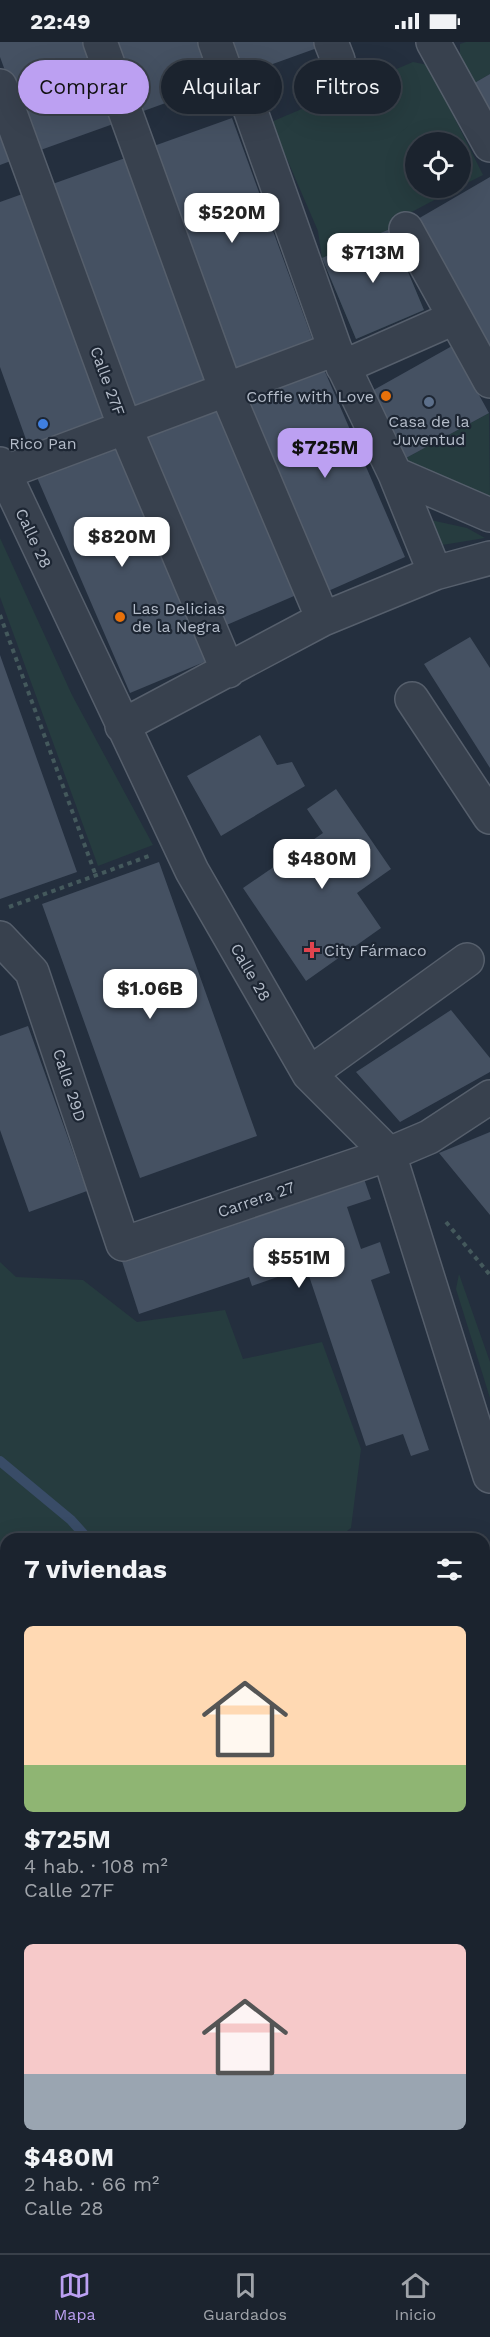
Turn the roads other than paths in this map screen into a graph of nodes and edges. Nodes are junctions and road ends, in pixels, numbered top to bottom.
1 (100, 42) edge
2 (215, 42) edge
3 (433, 42) edge
4 (0, 86) edge
5 (490, 145) edge
6 (406, 229) dead end
7 (454, 318) junction
8 (339, 358) junction
9 (490, 381) edge
10 (226, 390) junction
11 (124, 425) junction
12 (2, 469) edge
13 (395, 474) junction
14 (490, 515) edge
15 (490, 558) edge
16 (435, 573) junction
17 (322, 619) junction
18 (228, 671) junction
19 (412, 699) dead end
20 (122, 726) junction
21 (490, 816) edge
22 (0, 938) edge
23 (467, 960) dead end
24 (309, 1074) junction
25 (490, 1097) edge
26 (390, 1154) junction
27 (123, 1244) joint
28 (490, 1476) edge

1 - 10 street
2 - 8 street
3 - 5 street
4 - 11 street, Calle 27F
6 - 7 street
7 - 8 street
7 - 9 street
8 - 10 street
8 - 13 street
10 - 11 street
10 - 17 street
11 - 12 street
11 - 18 street, Calle 27F
12 - 20 street, Calle 28
13 - 14 street
13 - 16 street
15 - 16 street
16 - 17 street
17 - 18 street
18 - 20 street
19 - 21 street
20 - 24 street, Calle 28
22 - 27 street, Calle 29D
23 - 24 street
24 - 26 street, Calle 28
25 - 26 street, Carrera 27
26 - 27 street, Carrera 27
26 - 28 street, Calle 28

